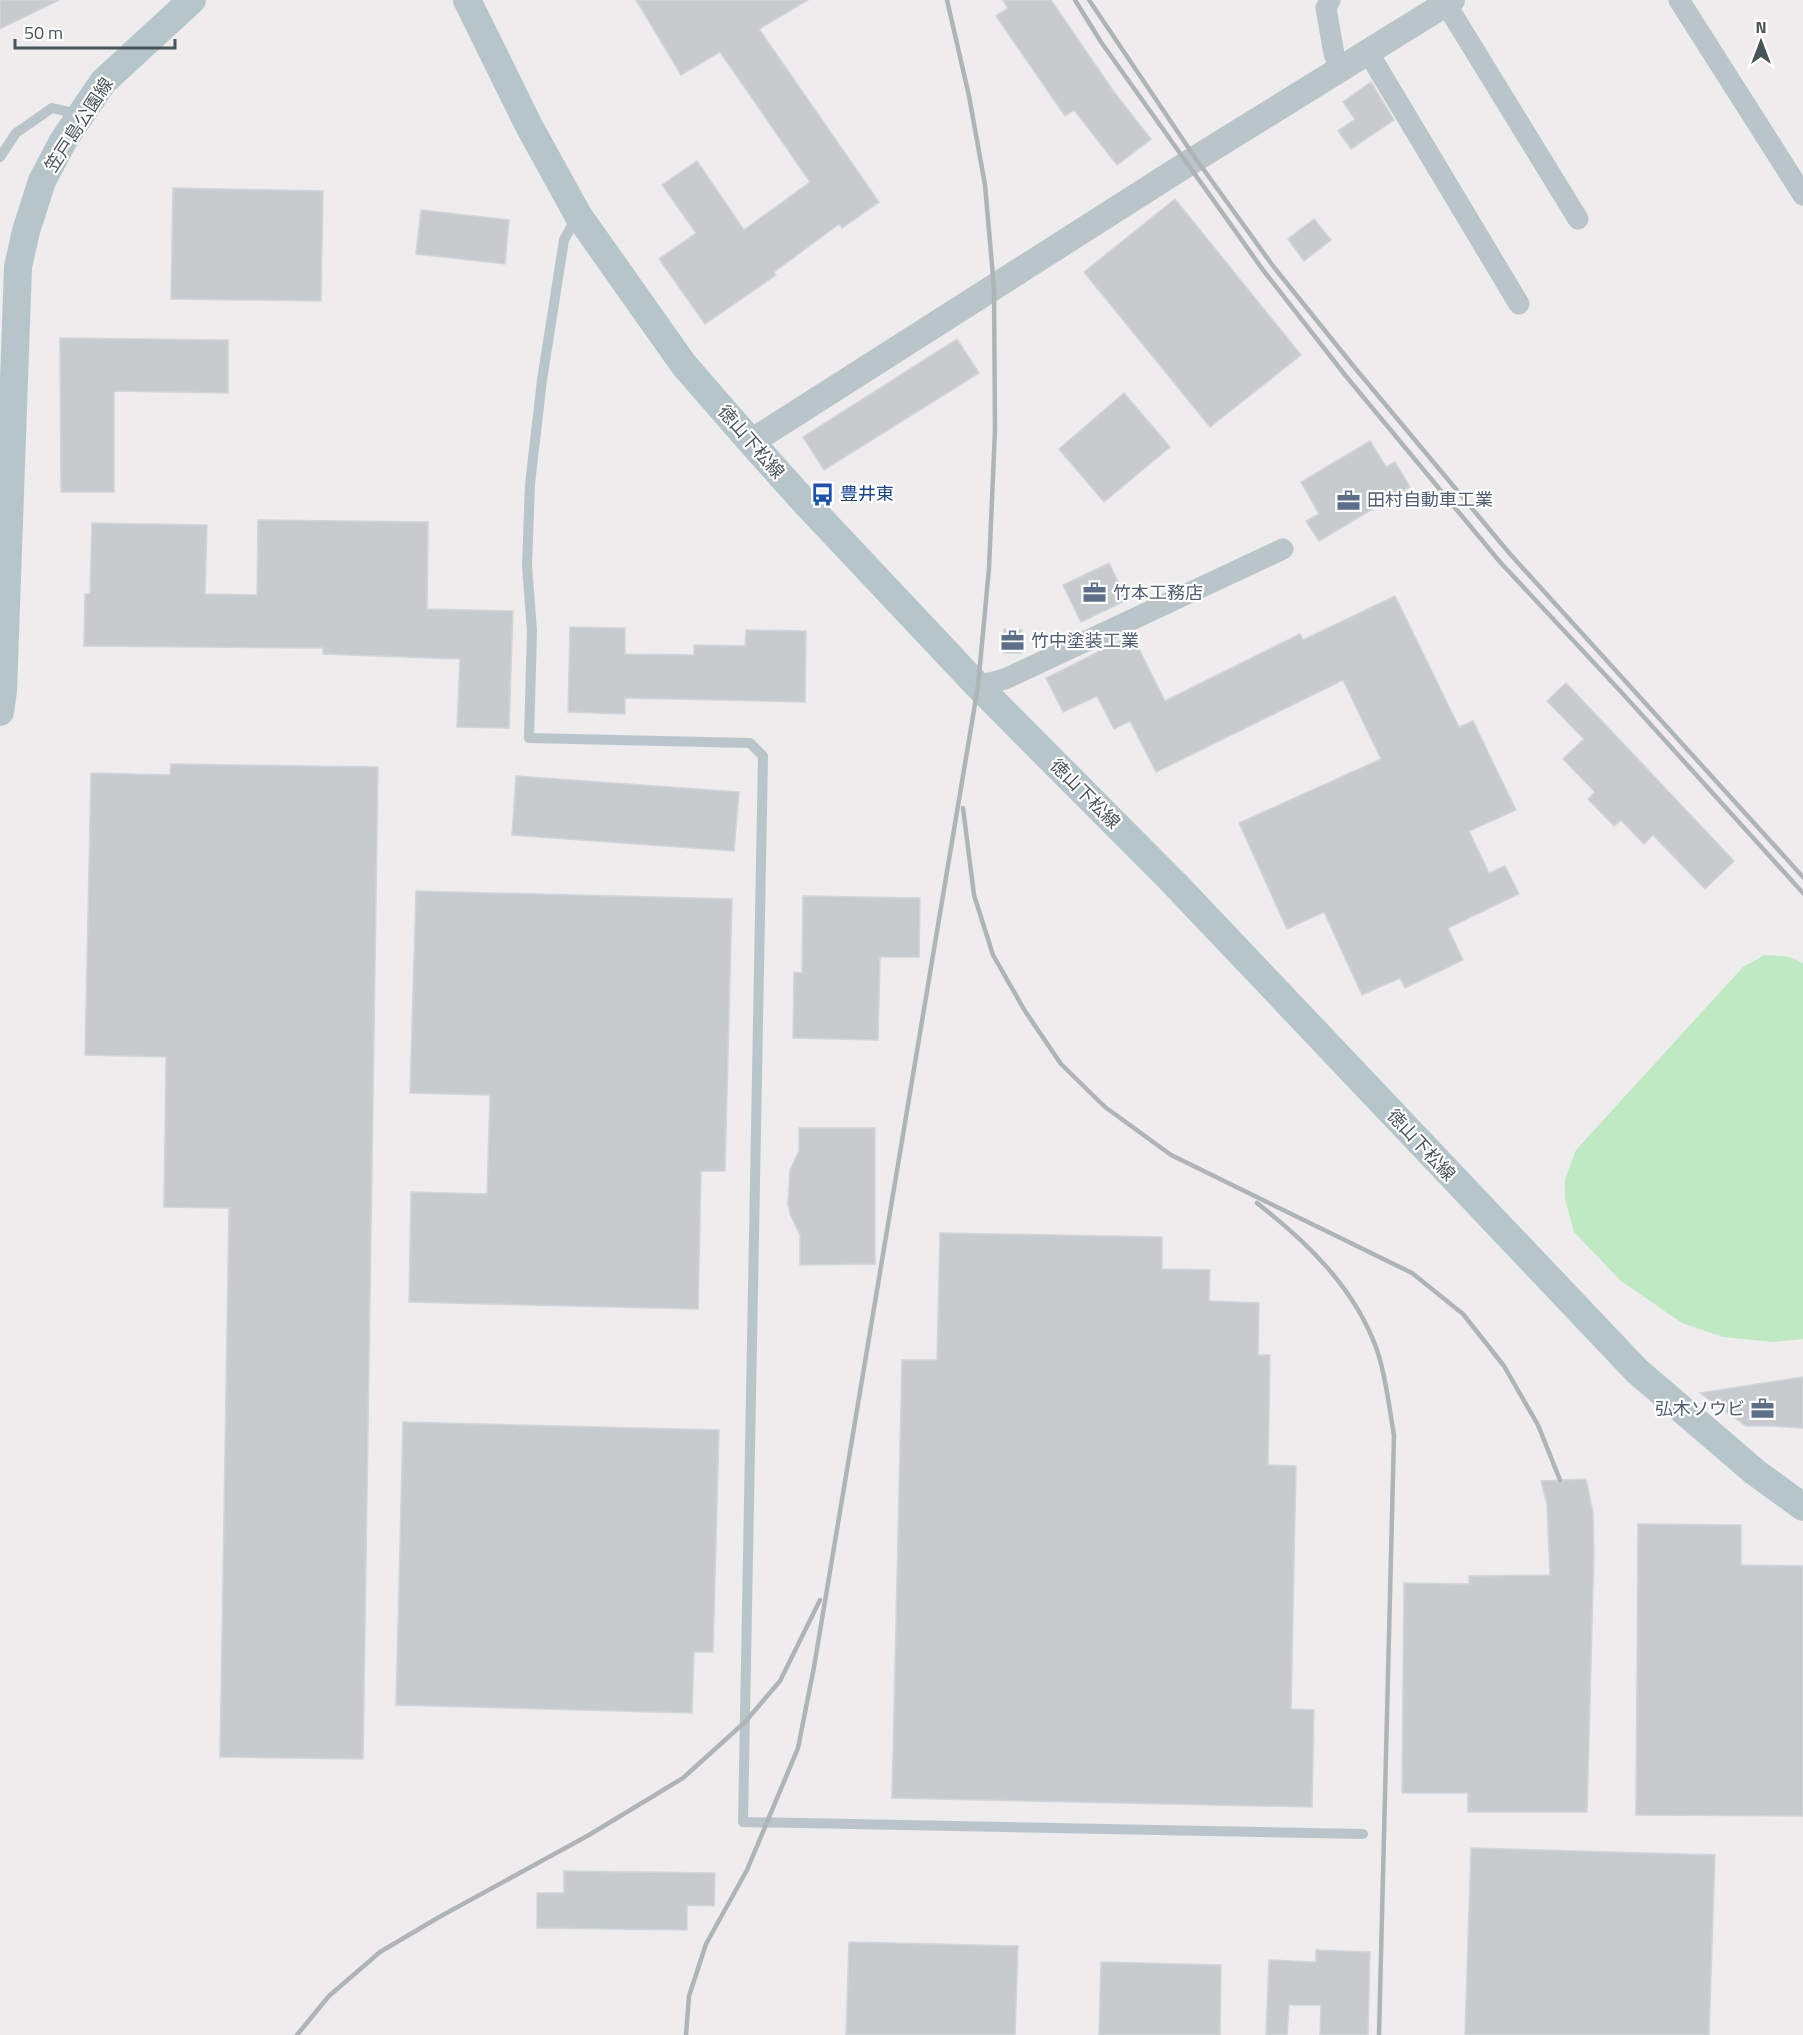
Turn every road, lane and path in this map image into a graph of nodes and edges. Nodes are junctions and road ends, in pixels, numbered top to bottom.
1 (192, 0) edge
2 (467, 0) edge
3 (1679, 0) edge
4 (1449, 2) edge
5 (1324, 3) edge
6 (1368, 52) junction
7 (1341, 69) junction
8 (81, 114) junction
9 (0, 157) edge
10 (1803, 195) edge
11 (578, 215) junction
12 (1578, 219) dead end
13 (1519, 304) dead end
14 (751, 442) junction
15 (1282, 549) dead end
16 (978, 686) junction
17 (0, 712) edge
18 (1803, 1507) edge
19 (1364, 1834) dead end

1 - 8 main road, 笠戸島公園線
2 - 11 main road, 徳山下松線
3 - 10 street
4 - 6 street
4 - 12 street
5 - 7 street
6 - 7 street
6 - 13 street
7 - 14 street
8 - 9 lane
8 - 17 main road, 笠戸島公園線
11 - 14 main road, 徳山下松線
11 - 19 lane
14 - 16 main road, 徳山下松線
15 - 16 street
16 - 18 main road, 徳山下松線

